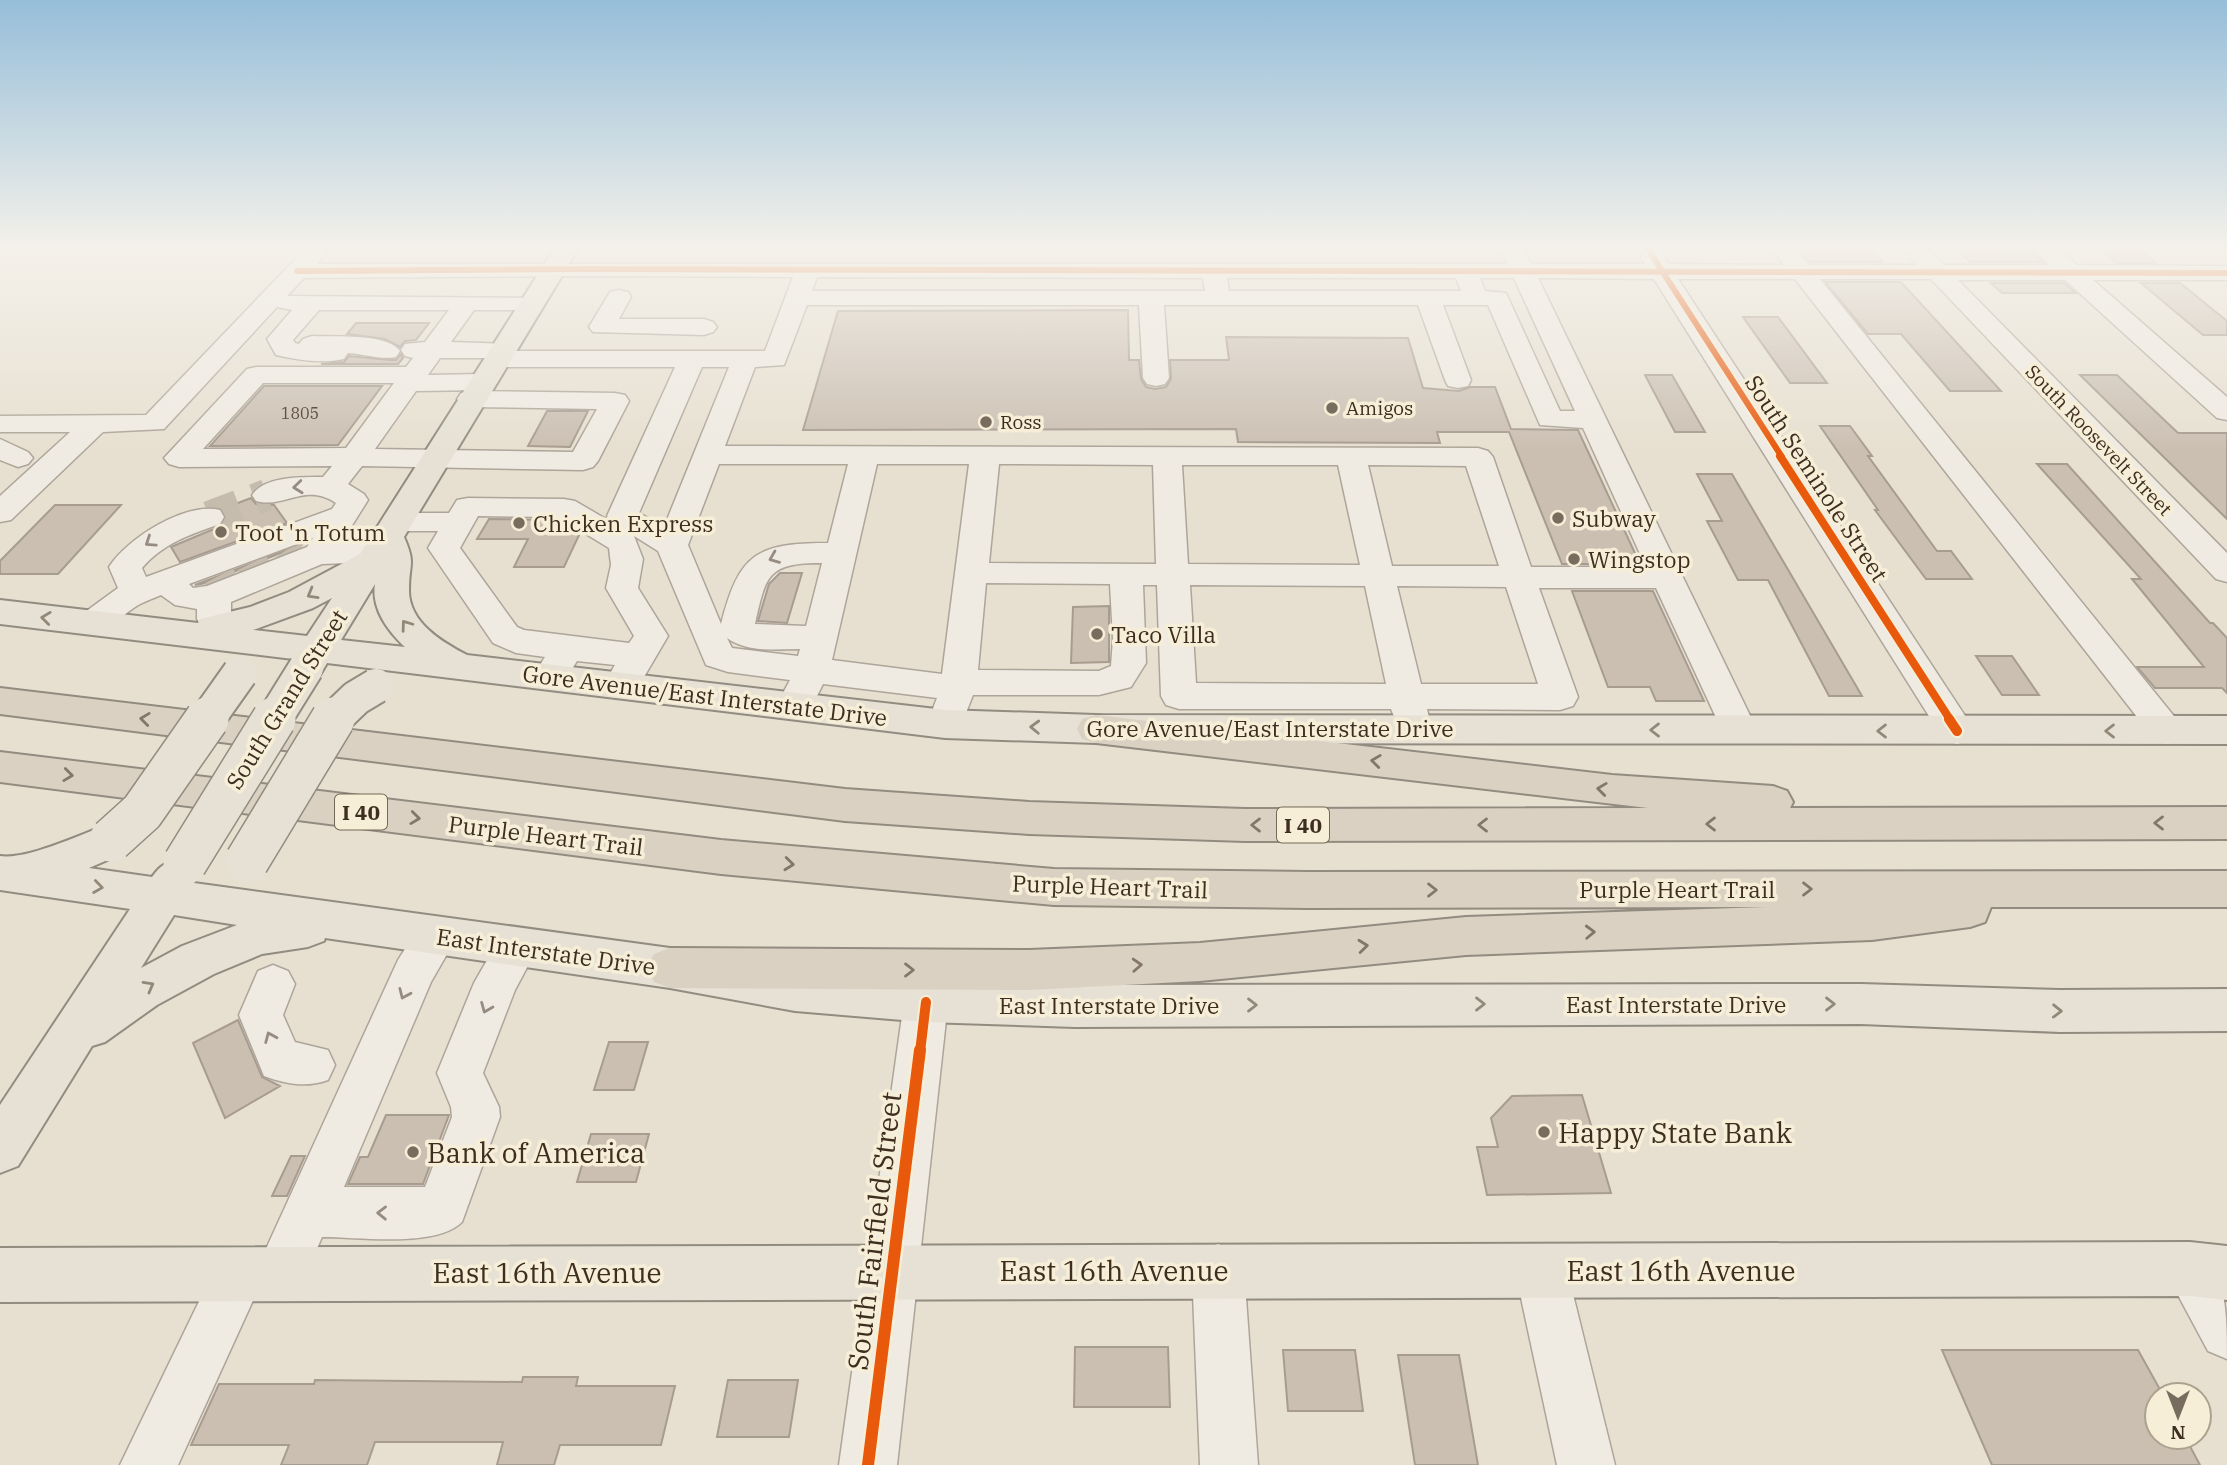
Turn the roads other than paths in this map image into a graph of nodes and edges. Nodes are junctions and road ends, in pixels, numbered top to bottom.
1 (256, 314) edge
2 (302, 314) edge
3 (355, 314) edge
4 (459, 314) edge
5 (524, 314) edge
6 (610, 314) edge
7 (791, 314) edge
8 (1153, 314) edge
9 (1434, 314) edge
10 (1504, 314) edge
11 (1543, 314) edge
12 (1690, 314) edge
13 (1835, 314) edge
14 (1978, 314) edge
15 (2117, 314) edge
16 (704, 327) dead end
17 (433, 350) junction
18 (387, 351) junction
19 (692, 359) junction
20 (745, 359) junction
21 (488, 372) junction
22 (1156, 378) dead end
23 (412, 379) junction
24 (1458, 380) dead end
25 (2227, 412) edge
26 (1593, 419) junction
27 (0, 424) edge
28 (95, 424) junction
29 (708, 455) junction
30 (865, 455) junction
31 (985, 456) junction
32 (1167, 456) junction
33 (354, 457) junction
34 (1351, 457) junction
35 (433, 460) junction
36 (267, 495) tunnel mouth
37 (342, 501) junction
38 (0, 513) edge
39 (209, 517) tunnel mouth
40 (459, 522) junction
41 (388, 534) junction
42 (672, 545) junction
43 (293, 553) junction
44 (841, 553) junction
45 (2227, 572) edge
46 (971, 573) junction
47 (1126, 574) junction
48 (1171, 575) junction
49 (1378, 576) junction
50 (1519, 577) junction
51 (1668, 578) junction
52 (151, 587) junction
53 (223, 606) junction
54 (0, 612) edge
55 (93, 623) junction
56 (820, 638) junction
57 (312, 658) junction
58 (558, 662) junction
59 (448, 666) junction
60 (630, 670) junction
61 (812, 671) junction
62 (959, 685) junction
63 (0, 701) edge
64 (794, 706) junction
65 (1410, 713) junction
66 (945, 724) junction
67 (1096, 729) junction
68 (1740, 730) junction
69 (2227, 730) edge
70 (1957, 731) junction
71 (2168, 731) junction
72 (0, 767) edge
73 (1987, 823) junction
74 (2227, 823) edge
75 (3, 873) edge
76 (174, 880) junction
77 (2123, 889) junction
78 (2227, 889) edge
79 (260, 910) junction
80 (348, 922) junction
81 (437, 935) junction
82 (517, 947) junction
83 (670, 968) junction
84 (274, 984) dead end
85 (926, 1002) junction
86 (2227, 1010) edge
87 (72, 1038) junction
88 (312, 1065) dead end
89 (0, 1149) edge
90 (308, 1212) junction
91 (436, 1212) junction
92 (891, 1270) junction
93 (1218, 1270) junction
94 (1541, 1270) junction
95 (2215, 1270) edge
96 (400, 1273) junction
97 (260, 1274) junction
98 (0, 1275) edge
99 (2227, 1332) edge
100 (149, 1465) edge
101 (868, 1465) edge
102 (1228, 1465) edge
103 (1586, 1465) edge

1 - 28 street
2 - 18 street
3 - 18 street
4 - 17 street
5 - 21 main road, South Grand Street
6 - 16 street
7 - 20 street
8 - 22 street
9 - 24 street
10 - 26 street
11 - 26 street
12 - 70 street, South Seminole Street
13 - 71 lane
14 - 45 street, South Roosevelt Street
15 - 25 street
17 - 18 street
17 - 21 street
17 - 23 street
19 - 20 street
19 - 21 street
19 - 42 street
20 - 29 street
21 - 23 street
21 - 35 main road, South Grand Street
21 - 35 street
23 - 33 street
23 - 33 street
26 - 51 street
27 - 28 street
28 - 38 street
29 - 30 street
29 - 42 street
30 - 31 street
30 - 44 street
31 - 32 street
31 - 46 street
32 - 34 street
32 - 48 street
33 - 35 street
33 - 37 street
34 - 49 street
34 - 50 street
35 - 41 main road, South Grand Street
37 -> 36 street
37 - 41 street
37 - 43 street
39 -> 52 street
40 - 41 street
40 - 58 street
40 - 60 street
41 - 43 street
41 -> 53 main road
41 - 57 main road, South Grand Street
59 -> 41 main road
42 - 61 street
43 - 53 street
44 - 56 street
44 -> 56 street
46 - 47 lane
46 - 62 street
47 - 48 lane
47 - 62 street
48 - 49 lane
48 - 65 street
49 - 50 lane
49 - 65 street
50 - 51 lane
50 - 65 street
51 - 68 street
52 - 53 street
52 - 55 street
53 - 55 main road
53 - 57 main road
53 - 75 main road, bridge
55 -> 54 main road
56 - 61 street
57 - 59 main road, Gore Avenue/East Interstate Drive
57 - 76 main road, South Grand Street, bridge
58 - 59 main road, Gore Avenue/East Interstate Drive
58 - 60 main road, Gore Avenue/East Interstate Drive
59 - 79 main road, bridge
60 - 64 main road, Gore Avenue/East Interstate Drive
61 - 62 street
61 - 64 street
62 - 66 street
73 -> 63 highway, I 40
64 - 66 main road, Gore Avenue/East Interstate Drive
65 - 67 main road, Gore Avenue/East Interstate Drive
68 -> 65 main road, Gore Avenue/East Interstate Drive
67 -> 66 main road, Gore Avenue/East Interstate Drive
73 -> 67 highway
70 -> 68 main road, Gore Avenue/East Interstate Drive
69 - 71 main road, Gore Avenue/East Interstate Drive
71 -> 70 main road, Gore Avenue/East Interstate Drive
72 -> 77 highway, Purple Heart Trail / I 40
74 -> 73 highway, I 40
75 -> 76 main road, East Interstate Drive
76 - 79 main road, East Interstate Drive
76 - 87 main road, South Grand Street
77 - 78 highway, Purple Heart Trail / I 40
83 -> 77 highway
79 - 80 main road, East Interstate Drive
80 - 81 main road, East Interstate Drive
87 -> 80 main road
81 - 82 main road, East Interstate Drive
81 -> 90 street
82 - 83 main road, East Interstate Drive
82 -> 91 street
83 - 85 main road, East Interstate Drive
88 -> 84 street
85 -> 86 main road, East Interstate Drive
85 - 92 street, South Fairfield Street
87 - 89 main road, South Grand Street
91 -> 90 street
90 - 97 street
91 - 96 street
92 - 93 main road, East 16th Avenue
92 - 96 main road, East 16th Avenue
92 - 101 street, South Fairfield Street
93 - 94 main road, East 16th Avenue
93 - 102 street
94 - 95 main road, East 16th Avenue
94 - 103 street
95 - 99 street
96 - 97 main road, East 16th Avenue
97 - 98 main road, East 16th Avenue
97 - 100 street

